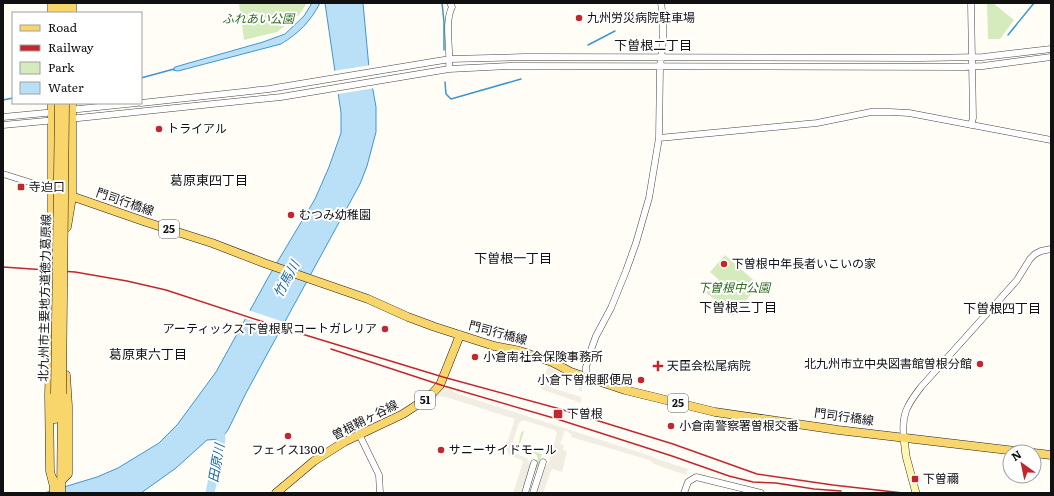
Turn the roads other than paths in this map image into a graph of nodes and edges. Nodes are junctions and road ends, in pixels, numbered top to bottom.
1 (450, 3) edge
2 (661, 3) edge
3 (971, 3) edge
4 (1051, 49) edge
5 (973, 57) junction
6 (1051, 57) edge
7 (662, 58) junction
8 (450, 59) junction
9 (973, 66) junction
10 (660, 67) junction
11 (449, 69) junction
12 (142, 103) edge
13 (52, 104) edge
14 (59, 104) edge
15 (65, 104) edge
16 (128, 104) edge
17 (72, 110) edge
18 (3, 117) edge
19 (51, 117) junction
20 (3, 125) edge
21 (971, 125) junction
22 (659, 138) junction
23 (1051, 140) edge
24 (3, 174) edge
25 (51, 189) junction
26 (72, 197) junction
27 (67, 227) dead end
28 (52, 228) tunnel mouth
29 (1051, 249) edge
30 (66, 325) dead end
31 (51, 326) tunnel mouth
32 (460, 335) junction
33 (586, 377) junction
34 (59, 394) junction
35 (360, 436) junction
36 (904, 438) junction
37 (1002, 449) edge
38 (543, 462) dead end
39 (534, 464) dead end
40 (57, 487) edge
41 (276, 493) edge
42 (380, 493) edge
43 (525, 493) edge
44 (533, 493) edge
45 (684, 493) edge
46 (761, 493) edge
47 (916, 493) edge

1 - 8 street
2 - 7 street
3 - 5 street
4 - 5 street
5 - 7 street
5 - 9 street
6 - 9 street
7 - 8 street
7 - 10 street
8 - 11 street
8 - 12 street
9 - 10 street
9 - 21 street
10 - 11 street
10 - 22 street
11 - 17 street
13 - 19 main road
14 - 34 main road, 北九州市主要地方道徳力葛原線, bridge
15 - 34 main road, 北九州市主要地方道徳力葛原線, bridge
16 - 17 street
17 - 19 street
17 - 26 main road
18 - 19 street
19 - 20 street
19 - 25 main road
21 - 22 street
21 - 23 street
22 - 33 street
24 - 25 street
25 - 26 main road, 門司行橋線 / 25
25 - 28 main road
26 - 27 main road
26 - 32 main road, 門司行橋線 / 25
29 - 36 street
30 - 40 main road
31 - 40 main road
32 - 33 main road, 門司行橋線 / 25
32 - 35 main road, 曽根鞘ヶ谷線 / 51
33 - 36 main road, 門司行橋線 / 25
34 - 40 main road, 北九州市主要地方道徳力葛原線
35 - 41 main road, 曽根鞘ヶ谷線 / 51
35 - 42 street
36 - 37 main road, 門司行橋線 / 25
36 - 47 main road
38 - 44 street
39 - 43 street
45 - 46 street

